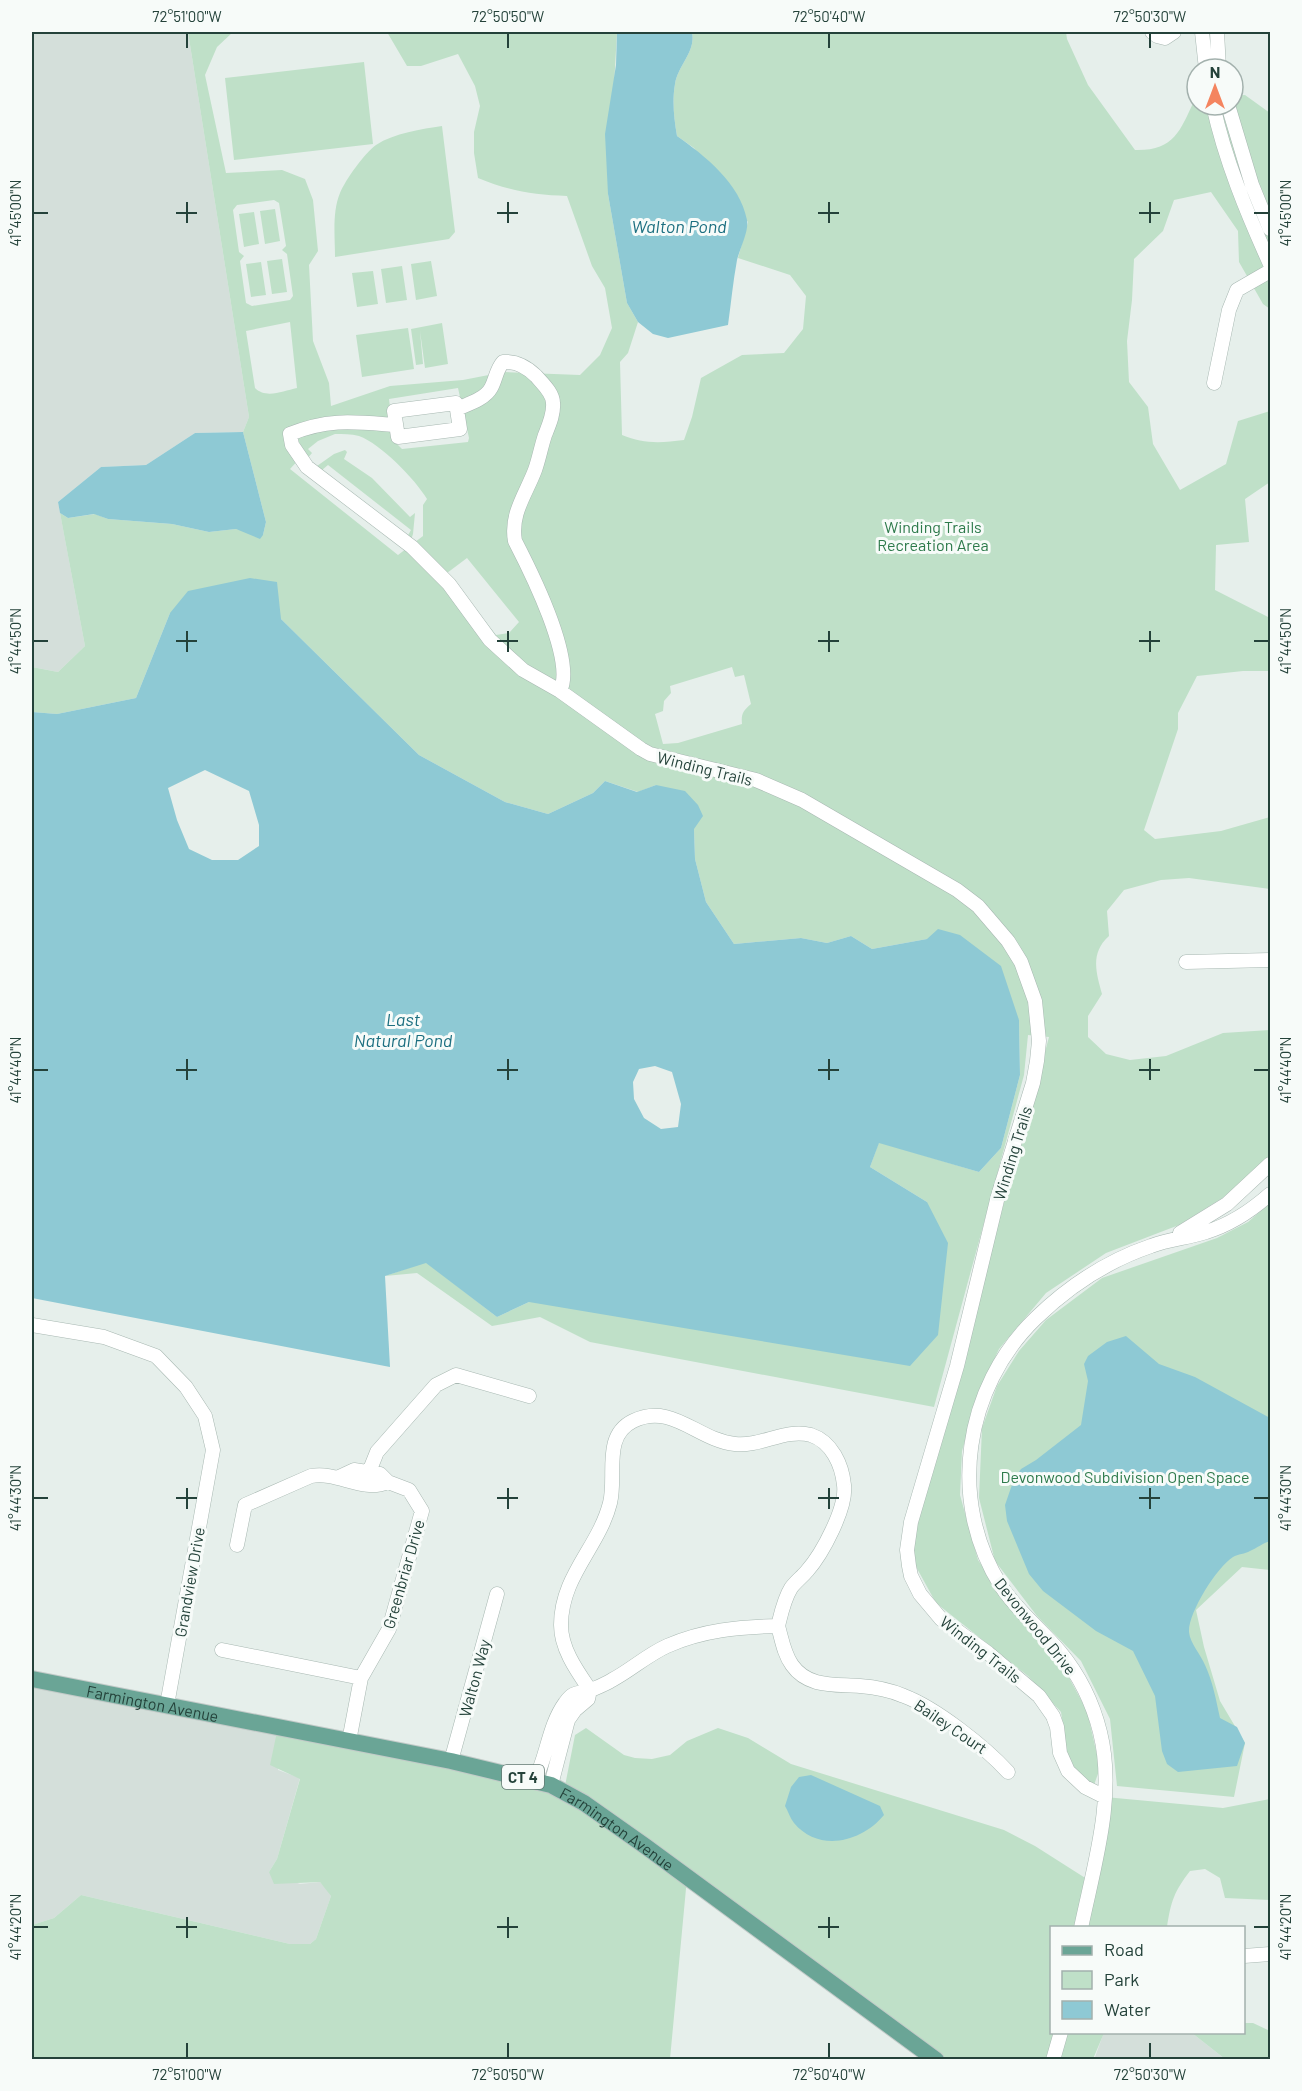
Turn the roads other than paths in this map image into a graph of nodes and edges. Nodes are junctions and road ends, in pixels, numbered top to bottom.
1 (1152, 32) edge
2 (1174, 32) edge
3 (1203, 32) edge
4 (1217, 32) edge
5 (1205, 57) edge
6 (1218, 57) edge
7 (1217, 117) edge
8 (1232, 117) edge
9 (1270, 229) edge
10 (1270, 264) edge
11 (1270, 271) edge
12 (1214, 383) dead end
13 (457, 409) junction
14 (396, 425) junction
15 (560, 691) junction
16 (1270, 960) edge
17 (1186, 962) dead end
18 (1270, 1164) edge
19 (1270, 1194) edge
20 (1171, 1239) junction
21 (32, 1325) edge
22 (529, 1396) dead end
23 (369, 1472) junction
24 (339, 1477) junction
25 (388, 1482) junction
26 (237, 1545) dead end
27 (497, 1594) dead end
28 (778, 1626) junction
29 (222, 1650) dead end
30 (361, 1678) junction
31 (32, 1679) edge
32 (590, 1690) junction
33 (167, 1705) junction
34 (349, 1741) junction
35 (451, 1761) junction
36 (1008, 1772) dead end
37 (543, 1783) junction
38 (1105, 1797) junction
39 (1081, 1926) edge
40 (1270, 1954) edge
41 (1245, 1956) edge
42 (1060, 2034) edge
43 (936, 2060) edge
44 (1053, 2060) edge

1 - 2 street
3 - 5 street
4 - 6 street
7 - 10 street
8 - 9 street
11 - 12 street
13 - 14 street
13 - 14 street, Winding Trails
13 - 15 street
14 - 15 street, Winding Trails
15 - 38 street, Winding Trails
16 - 17 street
18 - 20 street, Devonwood Drive
19 - 20 street, Devonwood Drive
20 - 38 street, Devonwood Drive
21 - 33 street, Grandview Drive
22 - 23 street
23 - 24 street
23 - 25 street, Greenbriar Drive
24 - 25 street
24 - 26 street
25 - 30 street, Greenbriar Drive
27 - 35 street, Walton Way
28 - 32 street
28 - 32 street
28 - 36 street, Bailey Court
29 - 30 street
30 - 34 street, Greenbriar Drive
31 - 33 main road, Farmington Avenue / CT 4
32 - 37 street
33 - 34 main road, Farmington Avenue / CT 4
34 - 35 main road, Farmington Avenue / CT 4
35 - 37 main road, Farmington Avenue / CT 4
37 - 43 main road, Farmington Avenue / CT 4
38 - 39 street, Devonwood Drive
40 - 41 street
42 - 44 street

